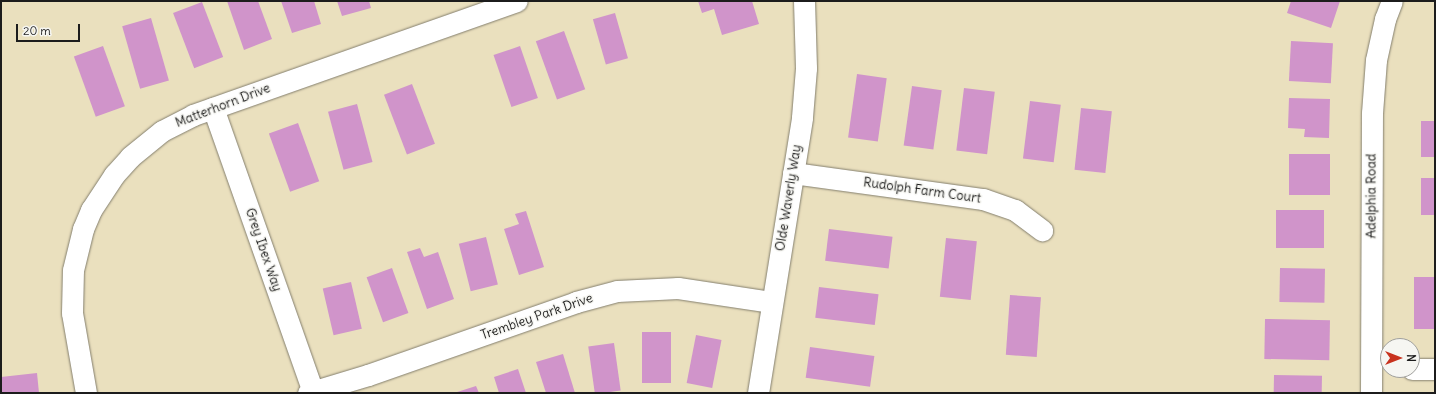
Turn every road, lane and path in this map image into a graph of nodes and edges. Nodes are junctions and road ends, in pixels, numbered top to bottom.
1 (516, 1) edge
2 (804, 1) edge
3 (1392, 1) edge
4 (213, 108) junction
5 (793, 173) junction
6 (1042, 230) dead end
7 (772, 302) junction
8 (1380, 369) edge
9 (1420, 369) edge
10 (1435, 369) edge
11 (311, 392) edge
12 (86, 393) edge
13 (758, 393) edge
14 (1371, 393) edge

1 - 4 street, Matterhorn Drive
2 - 5 street, Olde Waverly Way
3 - 8 street, Adelphia Road
4 - 11 street, Grey Ibex Way
4 - 12 street, Matterhorn Drive
5 - 6 street, Rudolph Farm Court
5 - 7 street, Olde Waverly Way
7 - 11 street, Trembley Park Drive
7 - 13 street, Olde Waverly Way
8 - 14 street, Adelphia Road
9 - 10 street

